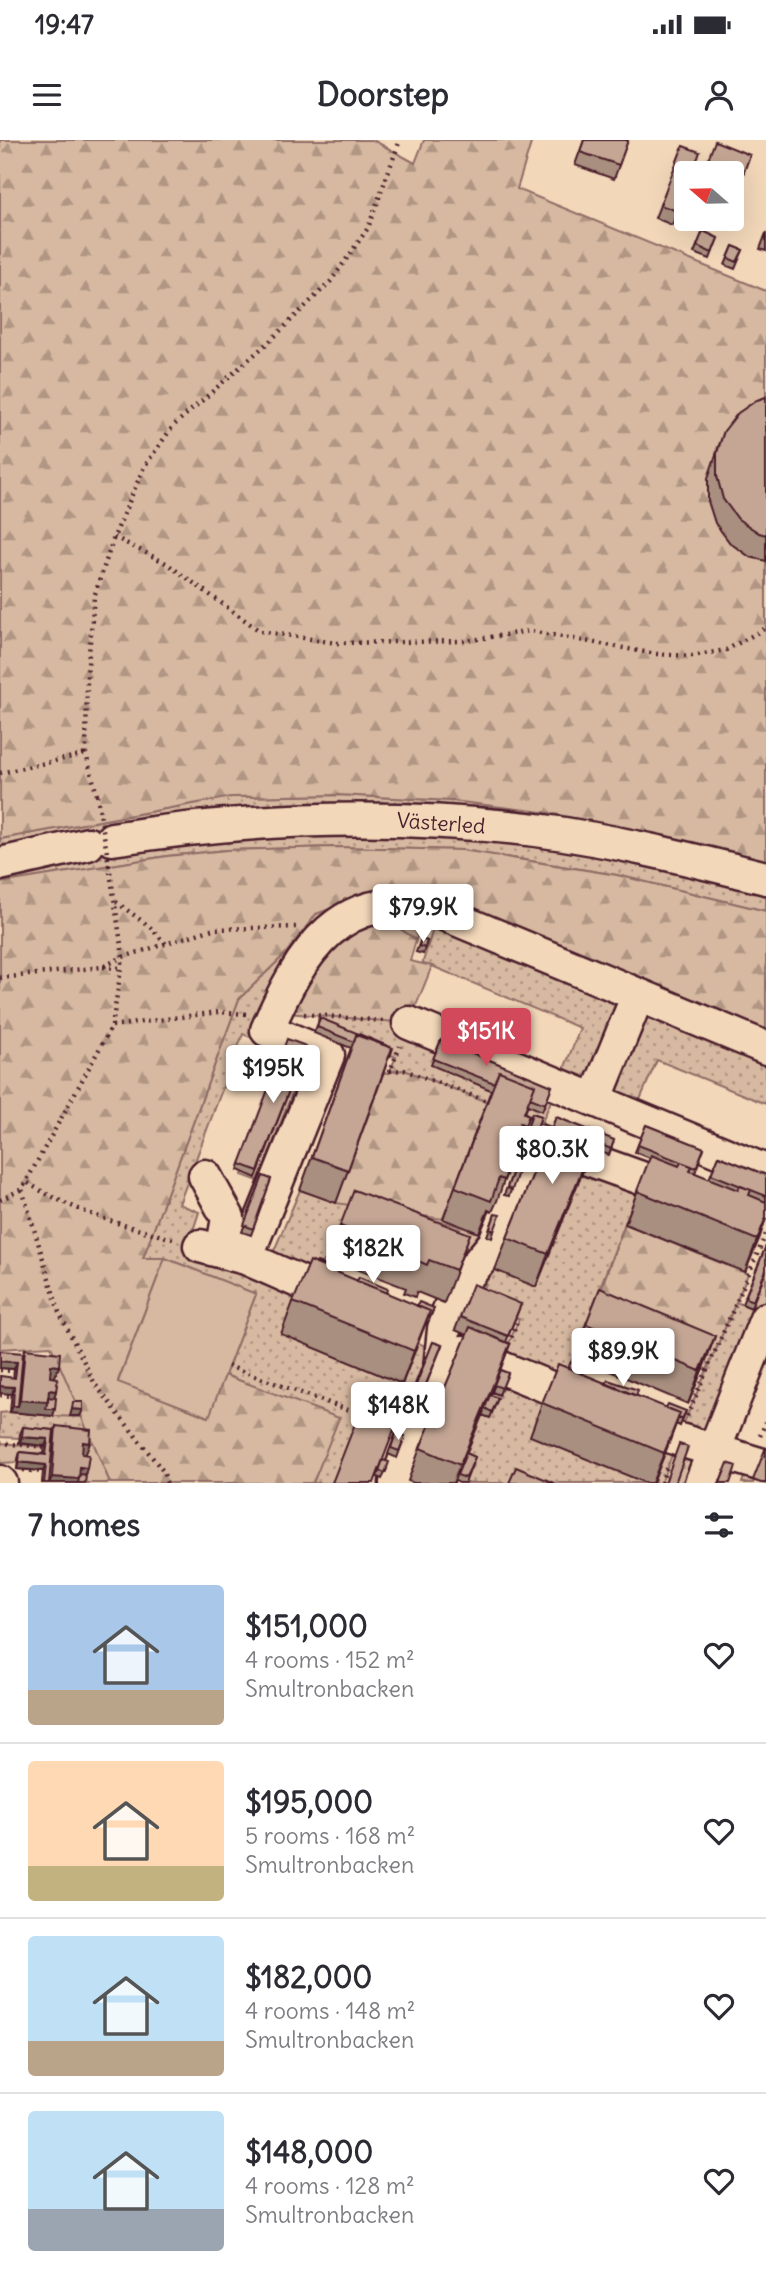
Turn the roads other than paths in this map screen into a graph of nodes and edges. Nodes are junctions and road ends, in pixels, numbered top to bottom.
1 (0, 864) edge
2 (766, 877) edge
3 (432, 910) junction
4 (423, 942) edge
5 (638, 995) junction
6 (409, 1023) road end
7 (766, 1048) edge
8 (595, 1100) junction
9 (766, 1171) edge
10 (205, 1176) dead end
11 (706, 1203) edge
12 (223, 1252) junction
13 (366, 1311) edge
14 (766, 1319) edge
15 (410, 1330) edge
16 (442, 1344) junction
17 (714, 1449) junction
18 (766, 1466) edge
19 (396, 1483) edge
20 (701, 1483) edge

1 - 2 street, Västerled
3 - 4 street
3 - 5 street
3 - 12 street
5 - 7 street
5 - 8 street
6 - 8 street
8 - 9 street
10 - 12 street
11 - 16 street
12 - 13 street
14 - 17 street
15 - 16 street
16 - 17 street
16 - 19 street
17 - 18 street
17 - 20 street

